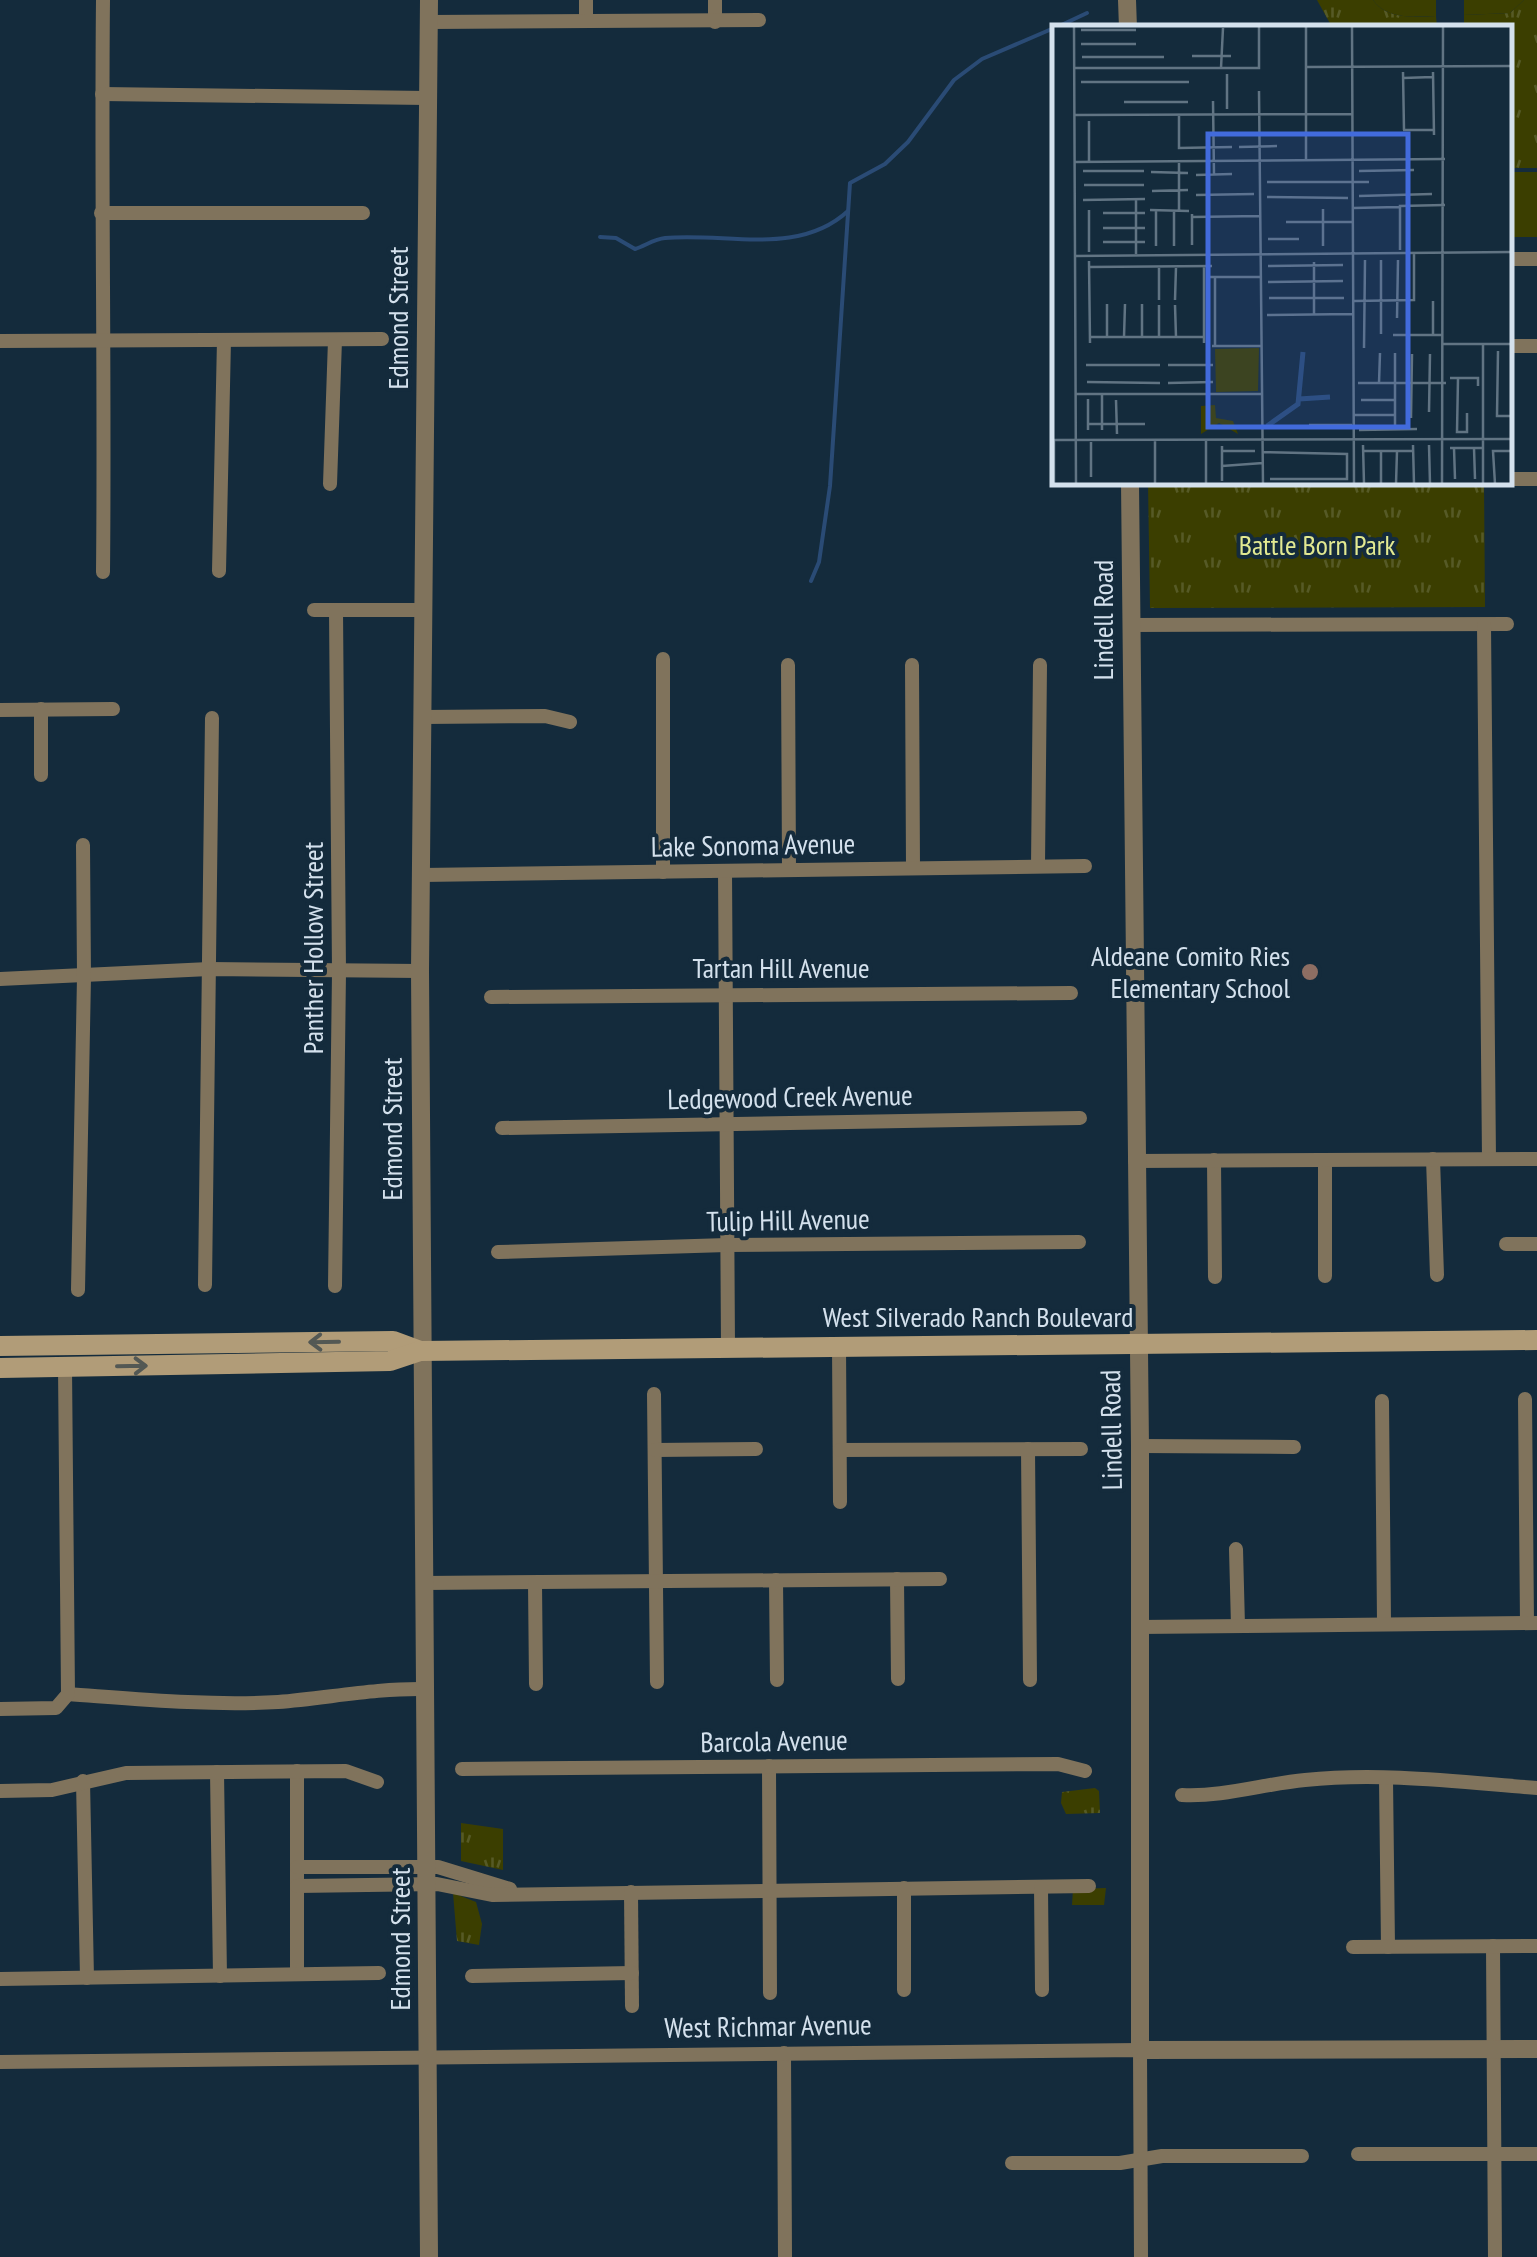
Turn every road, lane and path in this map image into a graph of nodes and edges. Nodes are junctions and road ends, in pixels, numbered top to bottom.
1 (102, 0) edge
2 (428, 0) edge
3 (586, 0) edge
4 (714, 0) edge
5 (586, 20) junction
6 (759, 20) dead end
7 (430, 22) junction
8 (715, 22) junction
9 (102, 94) junction
10 (427, 98) junction
11 (101, 213) junction
12 (364, 214) dead end
13 (1512, 259) edge
14 (1537, 260) edge
15 (382, 338) dead end
16 (106, 340) junction
17 (224, 340) junction
18 (335, 340) junction
19 (0, 341) edge
20 (330, 484) dead end
21 (1130, 485) edge
22 (103, 572) dead end
23 (219, 572) dead end
24 (314, 610) dead end
25 (336, 610) junction
26 (423, 610) junction
27 (1507, 624) dead end
28 (1130, 625) junction
29 (1484, 625) junction
30 (662, 659) dead end
31 (912, 665) dead end
32 (1040, 665) dead end
33 (788, 666) dead end
34 (41, 709) junction
35 (113, 709) dead end
36 (0, 710) edge
37 (422, 717) junction
38 (212, 718) dead end
39 (570, 722) dead end
40 (40, 774) dead end
41 (83, 845) dead end
42 (1038, 866) junction
43 (1085, 866) dead end
44 (913, 868) junction
45 (788, 870) junction
46 (724, 871) junction
47 (662, 872) junction
48 (422, 875) junction
49 (209, 970) junction
50 (420, 971) junction
51 (339, 972) junction
52 (84, 978) junction
53 (0, 979) edge
54 (1071, 992) dead end
55 (725, 993) junction
56 (491, 997) dead end
57 (1080, 1118) dead end
58 (726, 1123) junction
59 (502, 1128) dead end
60 (1433, 1159) junction
61 (1489, 1159) junction
62 (1537, 1159) edge
63 (1214, 1160) junction
64 (1325, 1160) junction
65 (1135, 1161) junction
66 (1079, 1242) dead end
67 (1506, 1244) dead end
68 (1537, 1244) edge
69 (727, 1245) junction
70 (498, 1252) dead end
71 (1436, 1275) dead end
72 (1326, 1276) dead end
73 (1215, 1277) dead end
74 (205, 1285) dead end
75 (335, 1286) dead end
76 (78, 1290) dead end
77 (1537, 1340) edge
78 (1137, 1343) junction
79 (839, 1345) junction
80 (0, 1346) edge
81 (728, 1346) junction
82 (420, 1350) junction
83 (65, 1367) junction
84 (0, 1368) edge
85 (654, 1394) dead end
86 (1526, 1400) dead end
87 (1382, 1401) dead end
88 (1140, 1446) junction
89 (1294, 1446) dead end
90 (756, 1448) dead end
91 (1028, 1449) junction
92 (1081, 1449) dead end
93 (655, 1450) junction
94 (840, 1450) junction
95 (840, 1502) dead end
96 (1236, 1548) dead end
97 (897, 1579) junction
98 (940, 1579) dead end
99 (776, 1580) junction
100 (535, 1582) junction
101 (656, 1582) junction
102 (424, 1583) junction
103 (1384, 1623) junction
104 (1532, 1623) edge
105 (1138, 1626) junction
106 (1238, 1626) junction
107 (898, 1679) dead end
108 (777, 1680) dead end
109 (1030, 1680) dead end
110 (657, 1682) dead end
111 (536, 1684) dead end
112 (426, 1689) junction
113 (65, 1699) junction
114 (0, 1709) edge
115 (769, 1766) junction
116 (462, 1769) dead end
117 (296, 1771) junction
118 (1085, 1771) dead end
119 (217, 1772) junction
120 (1386, 1779) junction
121 (83, 1782) junction
122 (378, 1782) dead end
123 (1537, 1788) edge
124 (0, 1791) edge
125 (1182, 1795) dead end
126 (297, 1867) junction
127 (427, 1875) junction
128 (297, 1886) junction
129 (1089, 1886) dead end
130 (1041, 1887) junction
131 (904, 1888) junction
132 (770, 1890) junction
133 (631, 1892) junction
134 (1493, 1946) junction
135 (1537, 1946) edge
136 (1388, 1947) junction
137 (1352, 1948) dead end
138 (379, 1973) dead end
139 (632, 1973) junction
140 (297, 1974) junction
141 (220, 1976) junction
142 (472, 1976) dead end
143 (87, 1978) junction
144 (0, 1980) edge
145 (904, 1990) dead end
146 (1042, 1990) dead end
147 (770, 1992) dead end
148 (632, 2006) dead end
149 (1493, 2049) junction
150 (1537, 2049) edge
151 (1140, 2050) junction
152 (784, 2053) junction
153 (428, 2058) junction
154 (0, 2062) edge
155 (1358, 2154) dead end
156 (1494, 2154) junction
157 (1537, 2154) edge
158 (1302, 2156) dead end
159 (1141, 2159) junction
160 (1012, 2162) dead end
161 (429, 2257) edge
162 (786, 2257) edge
163 (1141, 2257) edge
164 (1495, 2257) edge

1 - 9 street
2 - 7 street, Edmond Street
3 - 5 street
4 - 8 street
5 - 7 street
5 - 8 street
6 - 8 street
7 - 10 street, Edmond Street
9 - 10 street
9 - 11 street
10 - 26 street, Edmond Street
11 - 12 street
11 - 16 street
13 - 14 street
15 - 18 street
16 - 17 street
16 - 19 street
16 - 22 street
17 - 18 street
17 - 23 street
18 - 20 street
21 - 28 street, Lindell Road
24 - 25 street
25 - 26 street
25 - 51 street, Panther Hollow Street
26 - 37 street, Edmond Street
27 - 29 street
28 - 29 street
28 - 65 street, Lindell Road
29 - 61 street
30 - 47 street
31 - 44 street
32 - 42 street
33 - 45 street
34 - 35 street
34 - 36 street
34 - 40 street
37 - 39 street
37 - 48 street, Edmond Street
38 - 49 street
41 - 52 street
42 - 43 street, Lake Sonoma Avenue
42 - 44 street, Lake Sonoma Avenue
44 - 45 street, Lake Sonoma Avenue
45 - 46 street, Lake Sonoma Avenue
46 - 47 street, Lake Sonoma Avenue
46 - 55 street
47 - 48 street, Lake Sonoma Avenue
48 - 50 street, Edmond Street
49 - 51 street
49 - 52 street
49 - 74 street
50 - 51 street
50 - 82 street, Edmond Street
51 - 75 street, Panther Hollow Street
52 - 53 street
52 - 76 street
54 - 55 street, Tartan Hill Avenue
55 - 56 street, Tartan Hill Avenue
55 - 58 street
57 - 58 street, Ledgewood Creek Avenue
58 - 59 street, Ledgewood Creek Avenue
58 - 69 street
60 - 61 street
60 - 64 street
60 - 71 street
61 - 62 street
63 - 64 street
63 - 65 street
63 - 73 street
64 - 72 street
65 - 78 street, Lindell Road
66 - 69 street, Tulip Hill Avenue
67 - 68 street
69 - 70 street, Tulip Hill Avenue
69 - 81 street
77 - 78 main road, West Silverado Ranch Boulevard
78 - 79 main road, West Silverado Ranch Boulevard
78 - 88 street, Lindell Road
79 - 81 main road, West Silverado Ranch Boulevard
79 - 94 street
82 -> 80 main road, West Silverado Ranch Boulevard
81 - 82 main road, West Silverado Ranch Boulevard
83 -> 82 main road, West Silverado Ranch Boulevard
82 - 102 street, Edmond Street
83 - 84 main road, West Silverado Ranch Boulevard
83 - 113 street
85 - 93 street
86 - 104 street
87 - 103 street
88 - 89 street
88 - 105 street, Lindell Road
90 - 93 street
91 - 92 street
91 - 94 street
91 - 109 street
93 - 101 street
94 - 95 street
96 - 106 street
97 - 98 street
97 - 99 street
97 - 107 street
99 - 101 street
99 - 108 street
100 - 101 street
100 - 102 street
100 - 111 street
101 - 110 street
102 - 112 street, Edmond Street
103 - 104 street
103 - 106 street
105 - 106 street
105 - 151 street, Lindell Road
112 - 113 street
112 - 127 street, Edmond Street
113 - 114 street
115 - 116 street, Barcola Avenue
115 - 118 street, Barcola Avenue
115 - 132 street
117 - 119 street
117 - 122 street
117 - 126 street
119 - 121 street
119 - 141 street
120 - 123 street
120 - 125 street
120 - 136 street
121 - 124 street
121 - 143 street
126 - 127 street
126 - 128 street
127 - 128 street
127 - 133 street
127 - 153 street, Edmond Street
128 - 140 street
129 - 130 street
130 - 131 street
130 - 146 street
131 - 132 street
131 - 145 street
132 - 133 street
132 - 147 street
133 - 139 street
134 - 135 street
134 - 136 street
134 - 149 street
136 - 137 street
138 - 140 street
139 - 142 street
139 - 148 street
140 - 141 street
141 - 143 street
143 - 144 street
149 - 150 street, West Richmar Avenue
149 - 151 street, West Richmar Avenue
149 - 156 street
151 - 152 street, West Richmar Avenue
151 - 159 street, Lindell Road
152 - 153 street, West Richmar Avenue
152 - 162 street
153 - 154 street, West Richmar Avenue
153 - 161 street, Edmond Street
155 - 156 street
156 - 157 street
156 - 164 street
158 - 159 street
159 - 160 street
159 - 163 street, Lindell Road

